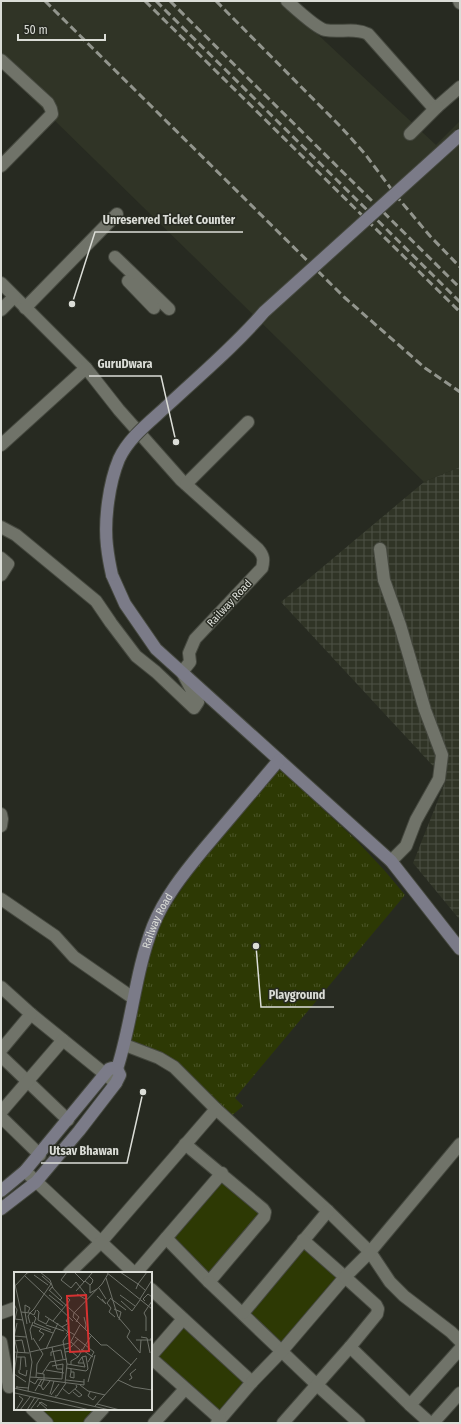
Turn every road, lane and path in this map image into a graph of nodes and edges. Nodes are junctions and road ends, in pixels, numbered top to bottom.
1 (287, 1) edge
2 (1, 60) edge
3 (460, 87) edge
4 (438, 107) junction
5 (410, 134) dead end
6 (460, 135) edge
7 (1, 166) edge
8 (117, 214) dead end
9 (1, 284) edge
10 (14, 297) junction
11 (25, 308) junction
12 (154, 308) dead end
13 (169, 309) dead end
14 (1, 310) edge
15 (86, 368) junction
16 (248, 422) dead end
17 (1, 445) edge
18 (186, 484) junction
19 (1, 527) edge
20 (380, 549) dead end
21 (1, 558) edge
22 (1, 575) edge
23 (178, 669) junction
24 (279, 760) junction
25 (1, 814) edge
26 (1, 826) edge
27 (391, 861) junction
28 (1, 899) edge
29 (460, 949) edge
30 (1, 987) edge
31 (133, 998) junction
32 (32, 1014) junction
33 (63, 1040) junction
34 (125, 1046) junction
35 (1, 1050) edge
36 (1, 1056) edge
37 (114, 1076) junction
38 (27, 1082) junction
39 (216, 1109) junction
40 (1, 1112) edge
41 (1, 1117) edge
42 (68, 1120) junction
43 (185, 1144) junction
44 (460, 1144) edge
45 (40, 1155) junction
46 (25, 1171) junction
47 (222, 1173) junction
48 (36, 1182) junction
49 (1, 1190) edge
50 (1, 1209) edge
51 (328, 1211) junction
52 (166, 1238) junction
53 (303, 1240) junction
54 (101, 1242) junction
55 (370, 1252) junction
56 (70, 1272) edge
57 (134, 1272) edge
58 (136, 1272) edge
59 (345, 1277) junction
60 (209, 1282) junction
61 (152, 1290) edge
62 (14, 1308) edge
63 (1, 1313) edge
64 (243, 1314) junction
65 (183, 1319) junction
66 (460, 1341) edge
67 (1, 1342) edge
68 (350, 1347) junction
69 (460, 1349) edge
70 (281, 1352) junction
71 (152, 1356) edge
72 (152, 1358) edge
73 (10, 1365) edge
74 (252, 1382) junction
75 (316, 1385) junction
76 (8, 1389) edge
77 (185, 1389) junction
78 (460, 1393) edge
79 (410, 1406) junction
80 (33, 1410) edge
81 (102, 1410) edge
82 (218, 1421) edge
83 (289, 1421) edge
84 (47, 1423) edge
85 (90, 1423) edge
86 (154, 1423) edge
87 (359, 1423) edge
88 (432, 1423) edge

1 - 4 street
2 - 7 street
3 - 4 street
4 - 5 street
6 - 23 street, bridge
8 - 11 street
9 - 10 street, Railway Road
10 - 11 street, Railway Road
10 - 14 street
11 - 15 street, Railway Road
12 - 13 street
15 - 17 street
15 - 18 street, Railway Road
16 - 18 street
18 - 23 street, Railway Road
19 - 23 street
20 - 27 street
21 - 22 street
23 - 24 street
24 - 27 street
24 - 31 street, Railway Road
25 - 26 street
27 - 29 street
28 - 31 street
30 - 32 street
31 - 34 street, Railway Road
32 - 33 street
32 - 35 street
33 - 37 street
33 - 38 street
34 - 37 street, Railway Road
34 - 39 street
36 - 38 street
37 - 42 street
37 - 48 street
38 - 40 street
38 - 42 street
39 - 43 street
39 - 51 street
41 - 45 street
42 - 45 street
43 - 47 street
43 - 54 street
44 - 55 street
45 - 46 street
46 - 48 street
46 - 49 street
47 - 52 street
47 - 60 street
48 - 50 street
48 - 54 street
51 - 53 street
51 - 55 street
52 - 58 street
52 - 60 street
53 - 59 street
53 - 64 street
54 - 56 street
54 - 57 street
55 - 59 street
55 - 66 street
59 - 68 street
59 - 70 street
60 - 64 street
61 - 65 street
62 - 63 street
64 - 70 street
65 - 71 street
65 - 74 street
67 - 73 street
68 - 75 street
68 - 79 street
69 - 79 street
70 - 74 street
70 - 75 street
72 - 77 street
73 - 76 street
74 - 82 street
75 - 83 street
75 - 87 street
77 - 82 street
77 - 86 street
78 - 88 street
79 - 88 street
80 - 84 street
81 - 85 street

